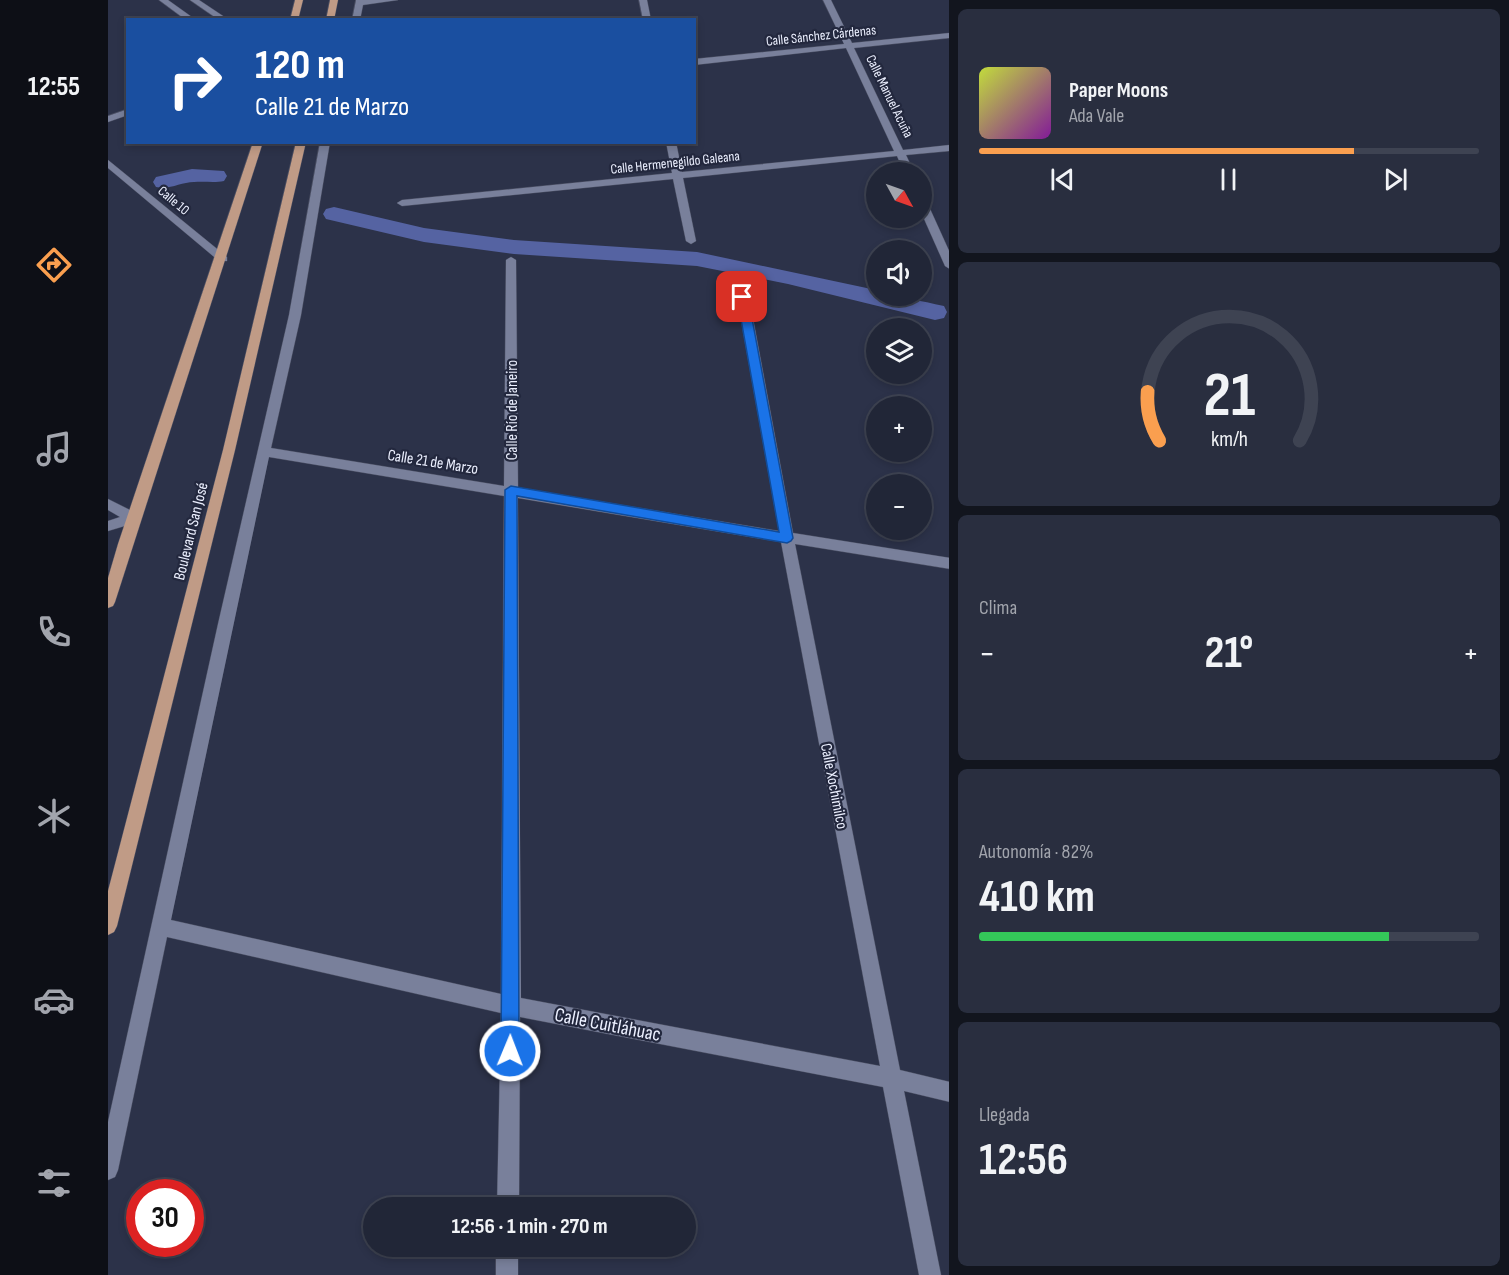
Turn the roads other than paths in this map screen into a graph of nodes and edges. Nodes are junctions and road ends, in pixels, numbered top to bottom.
1 (163, 0) edge
2 (194, 0) edge
3 (299, 0) edge
4 (334, 0) edge
5 (394, 0) edge
6 (643, 0) edge
7 (827, 0) edge
8 (360, 2) edge
9 (189, 18) edge
10 (222, 18) edge
11 (294, 18) edge
12 (330, 18) edge
13 (356, 18) edge
14 (647, 18) edge
15 (949, 35) edge
16 (849, 46) junction
17 (696, 62) edge
18 (126, 113) edge
19 (108, 120) edge
20 (257, 144) edge
21 (301, 144) edge
22 (325, 144) edge
23 (671, 144) edge
24 (949, 148) edge
25 (901, 153) junction
26 (905, 162) edge
27 (108, 163) edge
28 (678, 175) junction
29 (402, 203) dead end
30 (932, 225) edge
31 (691, 241) dead end
32 (223, 259) junction
33 (511, 260) dead end
34 (949, 264) edge
35 (742, 297) dead end
36 (265, 452) junction
37 (511, 490) junction
38 (108, 504) edge
39 (133, 518) junction
40 (108, 526) edge
41 (787, 538) junction
42 (949, 564) edge
43 (108, 602) edge
44 (108, 926) edge
45 (162, 927) junction
46 (511, 1006) junction
47 (891, 1078) junction
48 (949, 1092) edge
49 (108, 1170) edge
50 (508, 1197) edge
51 (507, 1257) edge
52 (507, 1275) edge
53 (930, 1275) edge

1 - 9 street
2 - 10 street
3 - 11 main road
4 - 12 main road
5 - 8 street
6 - 14 street
7 - 16 street, Calle Manuel Acuña
8 - 13 street
15 - 16 street, Calle Sánchez Cárdenas
16 - 17 street, Calle Sánchez Cárdenas
16 - 25 street, Calle Manuel Acuña
18 - 19 street
20 - 32 main road
21 - 44 main road, Boulevard San José
22 - 36 street
23 - 28 street
24 - 25 street, Calle Hermenegildo Galeana
25 - 26 street, Calle Manuel Acuña
25 - 28 street, Calle Hermenegildo Galeana
27 - 32 street, Calle 10
28 - 29 street, Calle Hermenegildo Galeana
28 - 31 street
30 - 34 street
32 - 39 main road
33 - 37 street, Calle Río de Janeiro
35 - 41 street, Calle Xochimilco
36 - 37 street, Calle 21 de Marzo
36 - 45 street
37 - 41 street, Calle 21 de Marzo
37 - 46 street, Calle Río de Janeiro
38 - 39 street
39 - 40 street
39 - 43 main road
41 - 42 street, Calle 21 de Marzo
41 - 47 street, Calle Xochimilco
45 - 46 street, Calle Cuitláhuac
45 - 49 street
46 - 47 street, Calle Cuitláhuac
46 - 50 street, Calle Río de Janeiro
47 - 48 street, Calle Cuitláhuac
47 - 53 street, Calle Xochimilco
51 - 52 street

